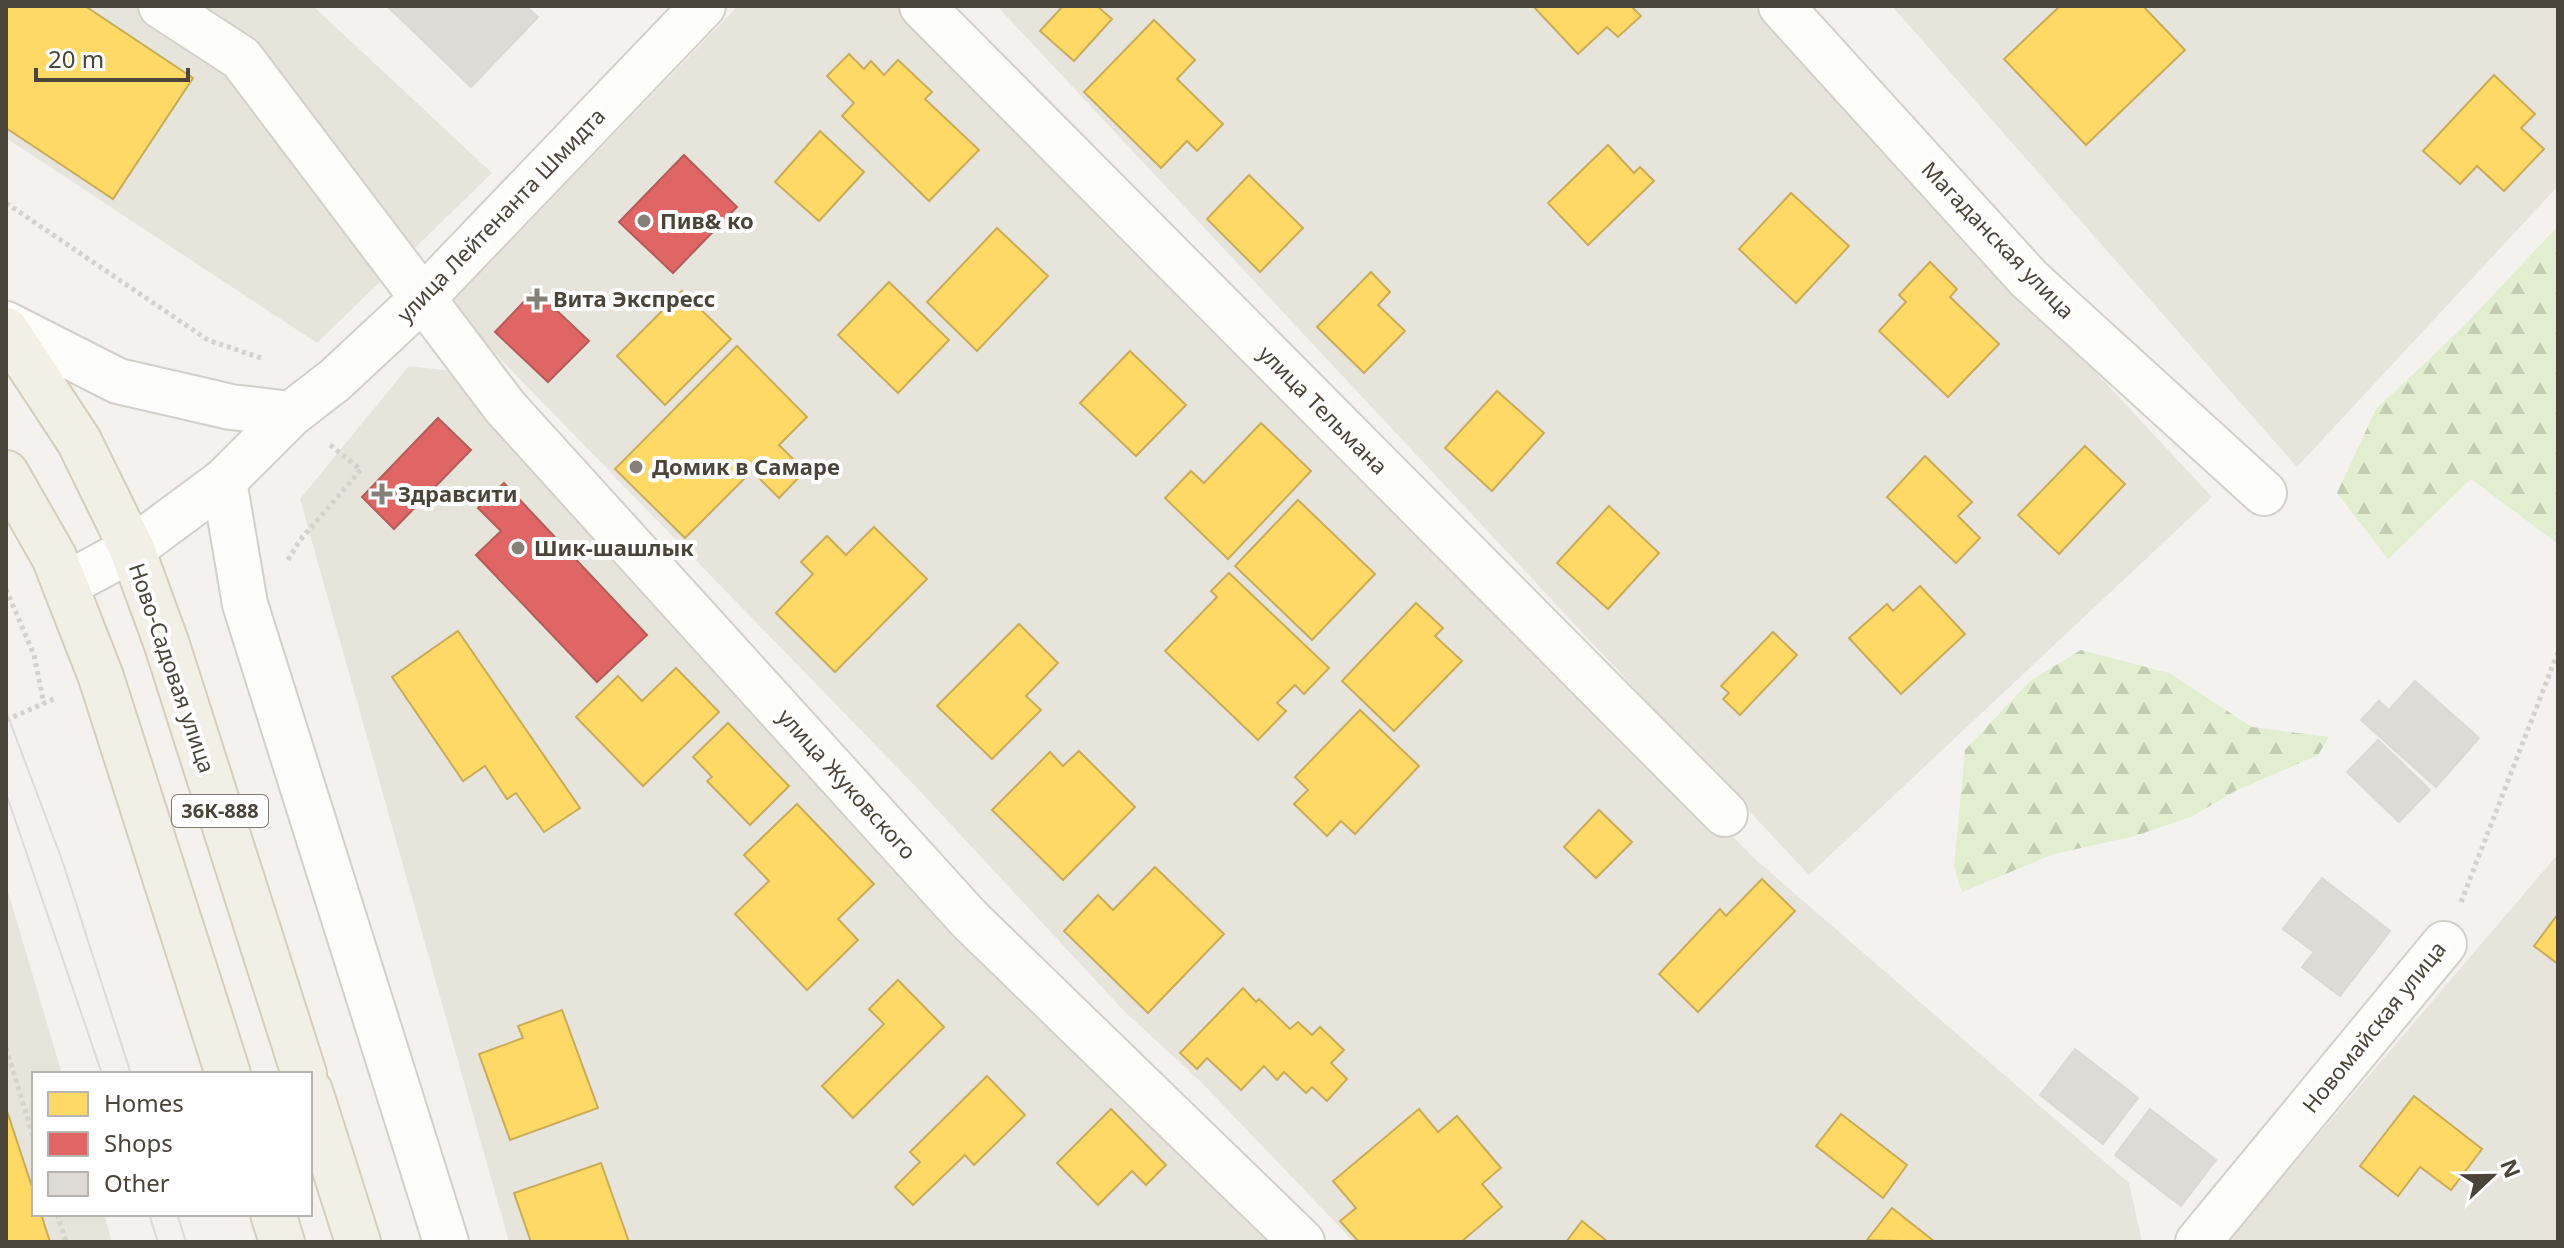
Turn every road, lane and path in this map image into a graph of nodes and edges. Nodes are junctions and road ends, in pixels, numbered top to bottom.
1 (161, 6) edge
2 (703, 6) edge
3 (922, 6) edge
4 (1781, 6) edge
5 (423, 298) junction
6 (6, 327) edge
7 (291, 414) junction
8 (6, 473) edge
9 (224, 481) junction
10 (2264, 493) dead end
11 (132, 549) junction
12 (65, 585) junction
13 (6, 589) edge
14 (2558, 652) edge
15 (44, 704) dead end
16 (1725, 814) dead end
17 (2444, 944) joint
18 (6, 1048) edge
19 (227, 1072) edge
20 (303, 1072) edge
21 (312, 1097) edge
22 (32, 1132) edge
23 (58, 1216) edge
24 (274, 1216) edge
25 (66, 1242) edge
26 (282, 1242) edge
27 (358, 1242) edge
28 (446, 1242) edge
29 (1302, 1242) edge
30 (2198, 1242) edge

1 - 5 street, улица Жуковского
2 - 5 street, улица Лейтенанта Шмидта
3 - 16 street, улица Тельмана
4 - 10 street, Магаданская улица
5 - 7 street, улица Лейтенанта Шмидта
5 - 29 street, улица Жуковского
6 - 7 street
6 - 11 main road, Ново-Садовая улица / 36К-888
7 - 9 street, улица Лейтенанта Шмидта
8 - 12 main road
9 - 11 street, улица Лейтенанта Шмидта
9 - 28 street
11 - 12 street, улица Лейтенанта Шмидта
11 - 20 main road, Ново-Садовая улица / 36К-888
12 - 19 main road
13 - 15 path
14 - 17 path, Новомайская улица
17 - 30 street, Новомайская улица
18 - 22 path
21 - 27 main road
23 - 25 path
24 - 26 main road

